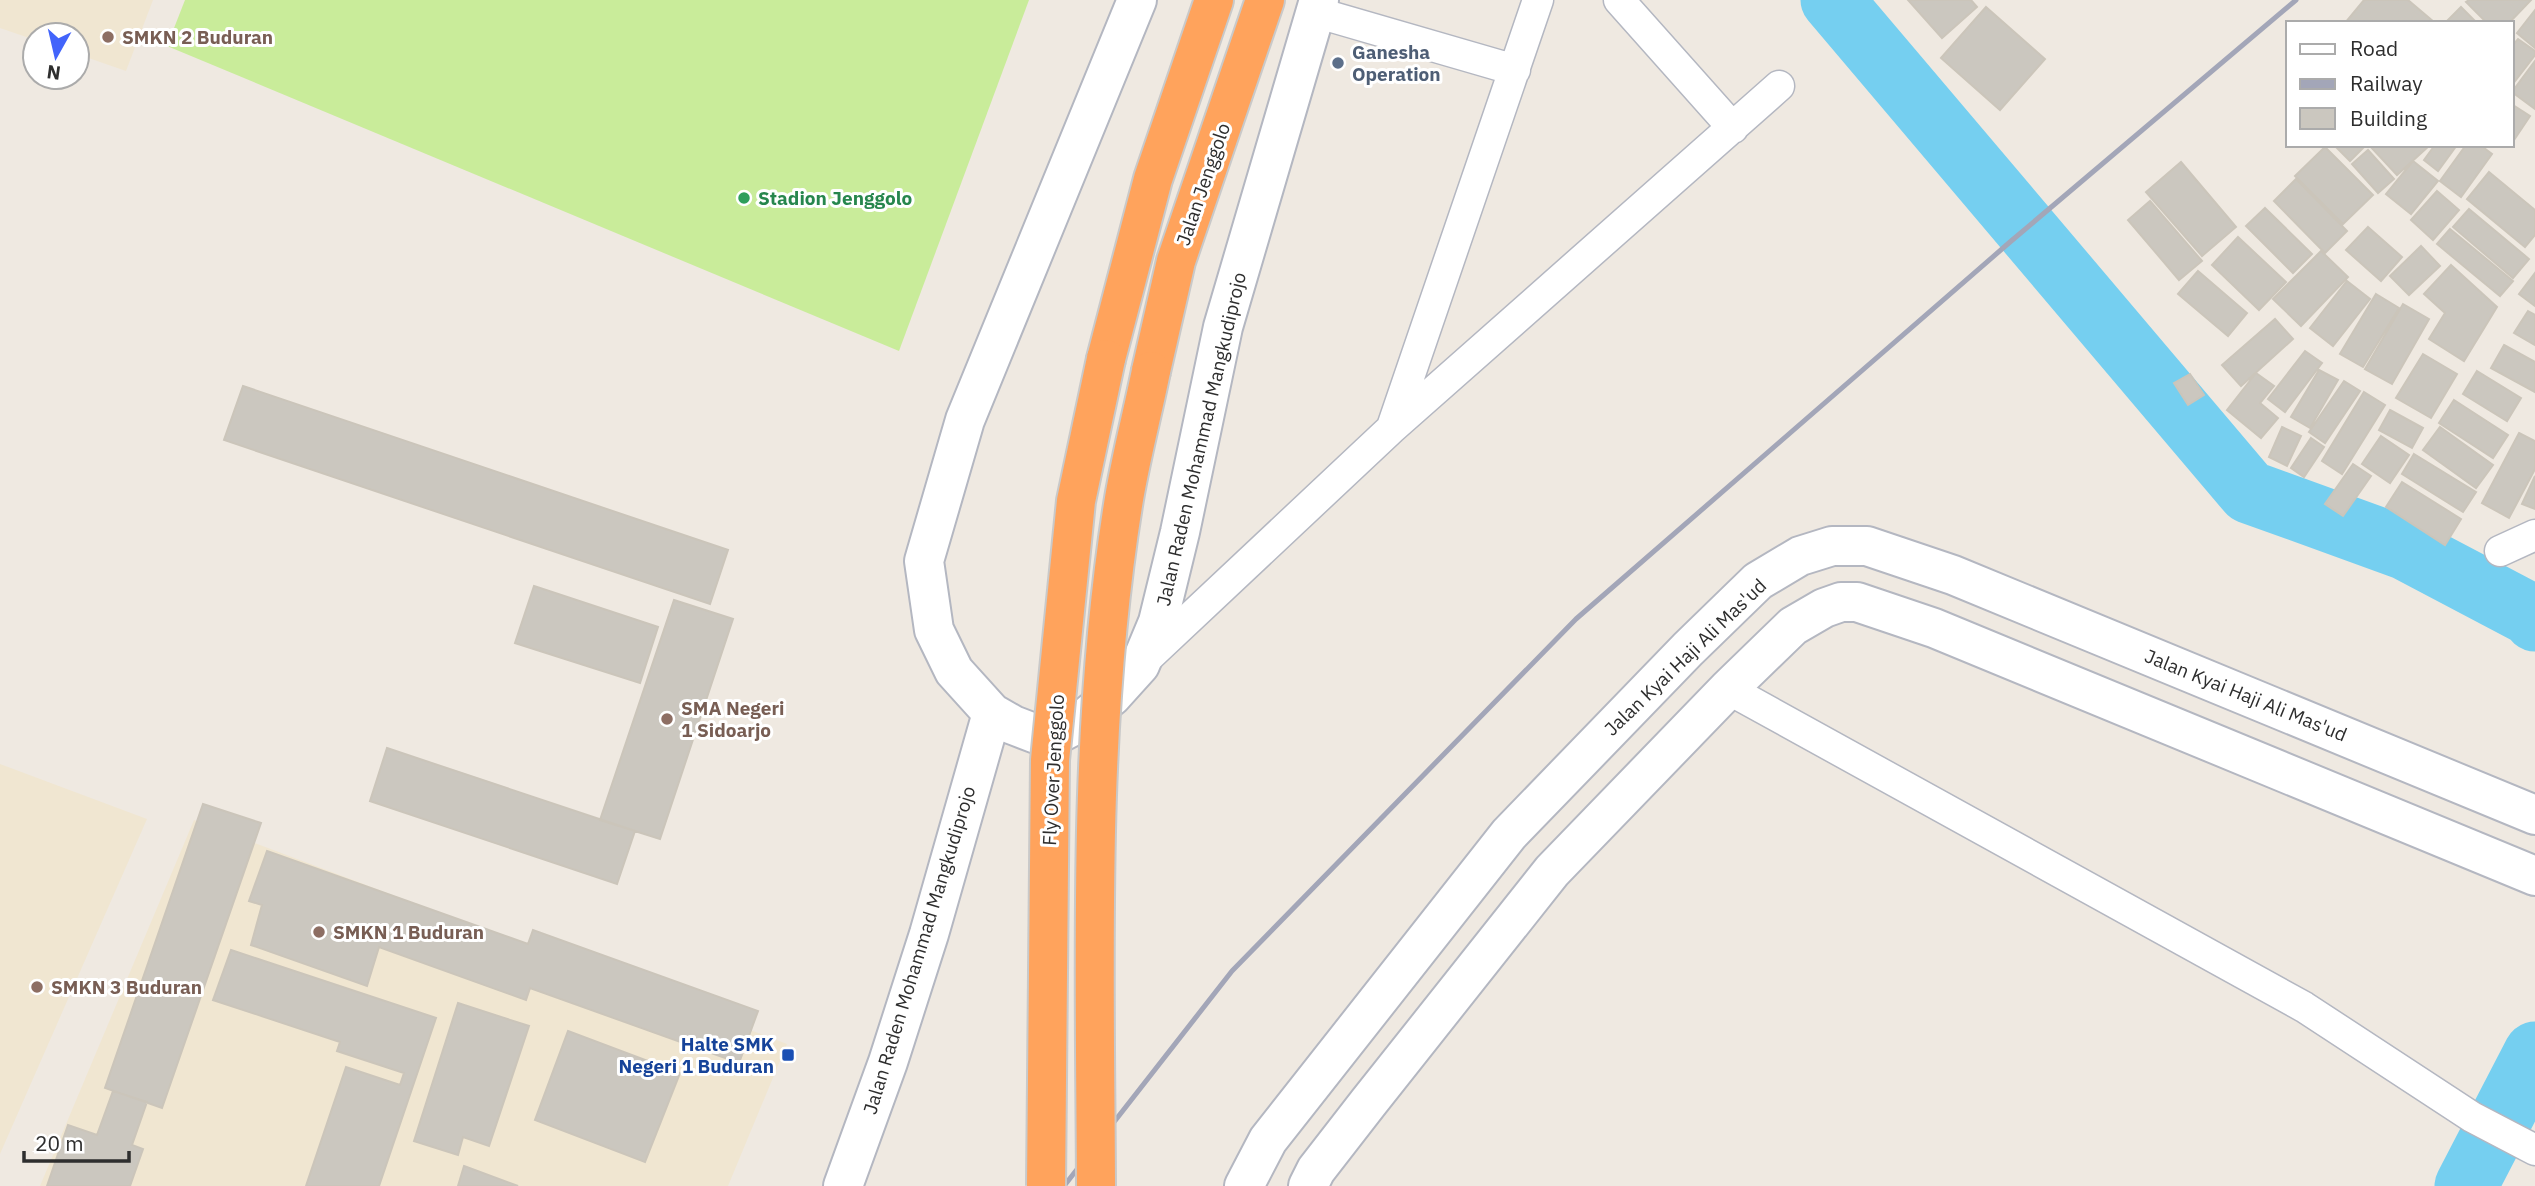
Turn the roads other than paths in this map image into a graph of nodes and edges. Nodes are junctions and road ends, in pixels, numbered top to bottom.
1 (1137, 0) edge
2 (1214, 0) edge
3 (1265, 0) edge
4 (1538, 0) edge
5 (1619, 0) edge
6 (1317, 6) edge
7 (1515, 70) junction
8 (1779, 86) dead end
9 (1733, 128) junction
10 (1391, 429) junction
11 (2535, 535) edge
12 (2500, 551) dead end
13 (1140, 664) junction
14 (1728, 689) junction
15 (992, 713) junction
16 (2535, 815) edge
17 (2535, 876) edge
18 (2535, 1150) edge
19 (843, 1186) edge
20 (1046, 1186) edge
21 (1096, 1186) edge
22 (1244, 1186) edge
23 (1308, 1186) edge

1 - 15 street, Jalan Raden Mohammad Mangkudiprojo
2 - 20 highway, Fly Over Jenggolo, bridge
3 - 21 highway, Jalan Jenggolo, bridge
4 - 7 street
5 - 9 street
6 - 7 street
6 - 13 street, Jalan Raden Mohammad Mangkudiprojo
7 - 10 street
8 - 9 street
9 - 10 street
10 - 13 street
11 - 12 street
13 - 15 street, Jalan Raden Mohammad Mangkudiprojo
14 - 17 street
14 - 18 street
14 - 23 street
15 - 19 street, Jalan Raden Mohammad Mangkudiprojo
16 - 22 street, Jalan Kyai Haji Ali Mas'ud

